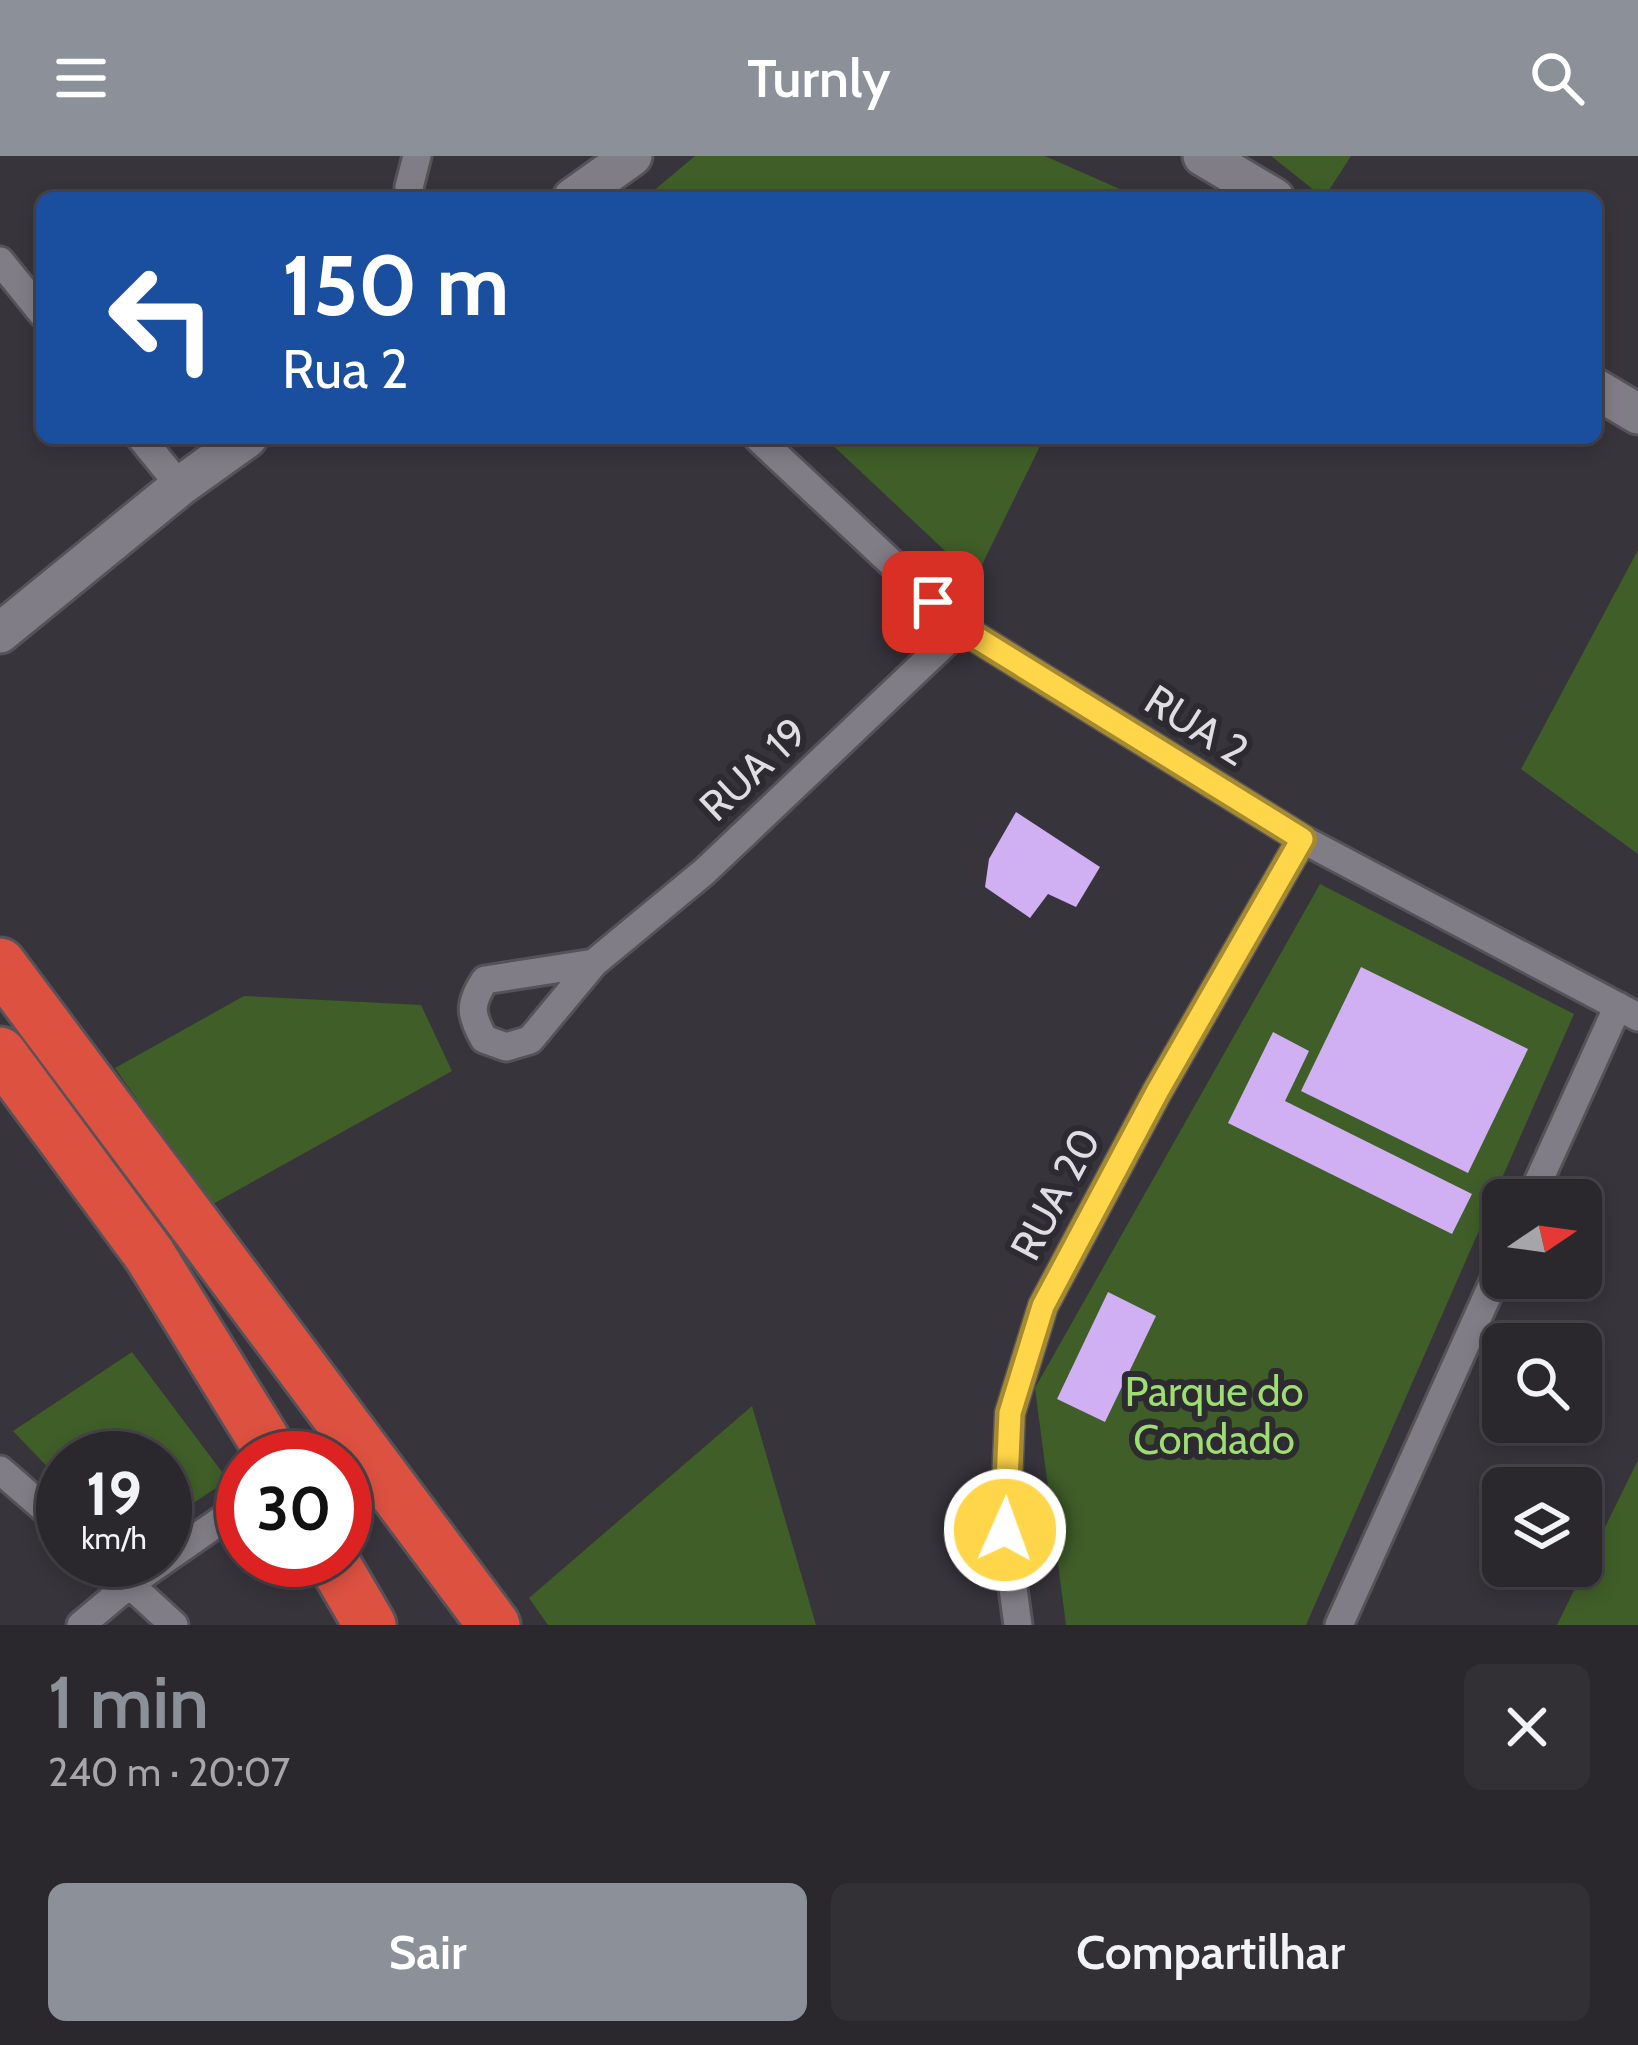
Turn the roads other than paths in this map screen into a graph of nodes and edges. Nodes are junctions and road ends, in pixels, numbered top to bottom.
1 (417, 156) edge
2 (632, 156) edge
3 (1204, 156) edge
4 (410, 192) edge
5 (581, 192) edge
6 (1264, 192) edge
7 (0, 261) edge
8 (36, 306) edge
9 (1602, 393) edge
10 (1638, 414) edge
11 (146, 444) edge
12 (239, 444) edge
13 (764, 444) edge
14 (180, 486) junction
15 (961, 628) junction
16 (0, 633) edge
17 (1302, 839) junction
18 (594, 963) dead end
19 (0, 964) edge
20 (1628, 1012) edge
21 (0, 1053) edge
22 (1541, 1179) edge
23 (1486, 1299) edge
24 (258, 1431) edge
25 (0, 1470) edge
26 (36, 1501) edge
27 (126, 1587) edge
28 (133, 1587) edge
29 (348, 1587) edge
30 (81, 1625) edge
31 (174, 1625) edge
32 (370, 1625) edge
33 (494, 1625) edge
34 (1018, 1625) edge
35 (1339, 1625) edge

1 - 4 street
2 - 5 street
3 - 6 street
7 - 8 street
9 - 10 street
11 - 14 street
12 - 14 street
13 - 15 street, RUA 2
14 - 16 street
15 - 17 street, RUA 2
15 - 18 street, RUA 19
17 - 20 street, RUA 2
17 - 34 street, RUA 20
19 - 33 highway
20 - 22 street
21 - 24 highway
23 - 35 street
25 - 26 street
27 - 30 street
28 - 31 street
29 - 32 highway

